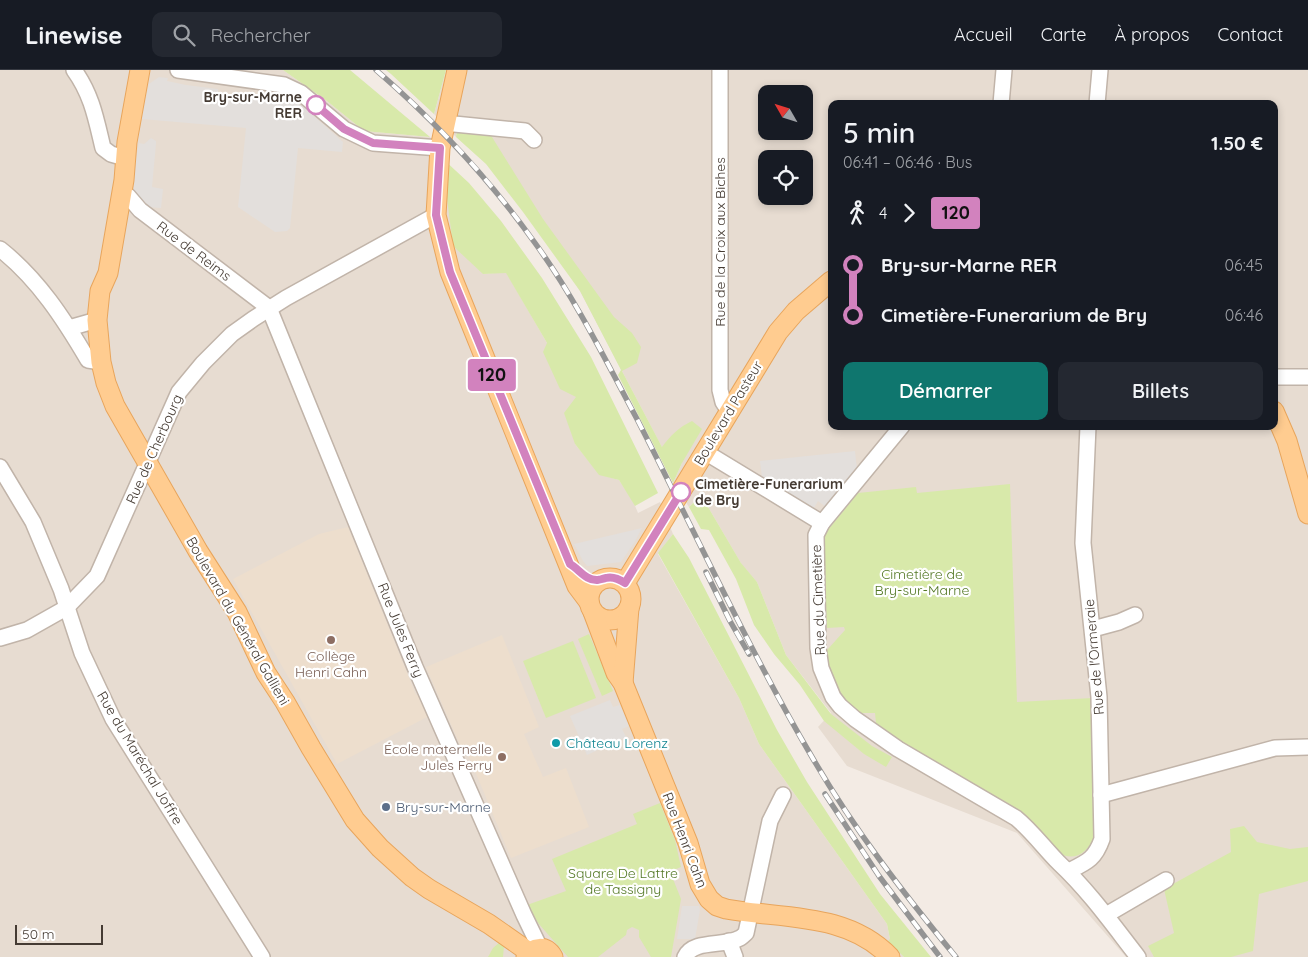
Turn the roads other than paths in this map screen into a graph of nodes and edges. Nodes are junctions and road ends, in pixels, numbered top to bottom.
1 (74, 70) edge
2 (140, 70) edge
3 (178, 70) edge
4 (457, 70) edge
5 (720, 70) edge
6 (1004, 70) edge
7 (1100, 70) edge
8 (1001, 100) edge
9 (1097, 100) edge
10 (444, 123) junction
11 (534, 140) dead end
12 (440, 148) junction
13 (125, 158) junction
14 (124, 201) junction
15 (436, 215) junction
16 (0, 249) edge
17 (828, 284) edge
18 (269, 308) junction
19 (97, 320) junction
20 (69, 328) junction
21 (101, 362) junction
22 (1308, 377) edge
23 (1278, 378) edge
24 (729, 411) junction
25 (1278, 420) edge
26 (899, 430) edge
27 (1088, 430) edge
28 (705, 452) junction
29 (147, 463) junction
30 (0, 467) edge
31 (1308, 514) edge
32 (822, 523) junction
33 (570, 564) junction
34 (598, 580) junction
35 (625, 583) junction
36 (591, 607) junction
37 (66, 608) junction
38 (629, 608) junction
39 (1135, 615) dead end
40 (1092, 629) junction
41 (0, 638) edge
42 (623, 683) junction
43 (1308, 747) edge
44 (783, 795) dead end
45 (1101, 795) junction
46 (1069, 871) junction
47 (1166, 880) dead end
48 (751, 912) junction
49 (1106, 915) junction
50 (729, 941) junction
51 (537, 954) edge
52 (262, 957) edge
53 (685, 957) edge
54 (735, 957) edge
55 (890, 957) edge
56 (1138, 957) edge

1 - 13 street
2 - 13 main road, Boulevard du Général Gallieni
3 - 12 street
4 - 10 main road, Rue Henri Cahn
5 - 24 street, Rue de la Croix aux Biches
6 - 8 street
7 - 9 street
10 - 11 street
10 - 12 main road, Rue Henri Cahn
12 - 15 main road, Rue Henri Cahn
13 - 14 main road, Boulevard du Général Gallieni
14 - 18 street, Rue de Reims
14 - 19 main road, Boulevard du Général Gallieni
15 - 18 street, Rue de Cherbourg
15 - 33 main road, Rue Henri Cahn
16 - 20 street
17 - 24 main road, Boulevard Pasteur
18 - 29 street, Rue de Cherbourg
18 - 51 street, Rue Jules Ferry
19 - 20 street
19 - 21 main road, Boulevard du Général Gallieni
20 - 21 street
21 - 29 main road, Boulevard du Général Gallieni
22 - 23 street
24 - 28 main road, Boulevard Pasteur
25 - 31 main road
26 - 32 street
27 - 40 street, Rue de l'Ormeraie
28 - 32 street
28 - 35 main road, Boulevard Pasteur
29 - 37 street, Rue de Cherbourg
29 - 51 main road, Boulevard du Général Gallieni
30 - 37 street, Rue du Maréchal Joffre
32 - 46 street, Rue du Cimetière
33 - 34 main road
33 - 36 main road, Rue Henri Cahn
34 - 35 main road
34 - 36 main road
35 - 38 main road
36 - 38 main road
36 - 42 main road, Rue Henri Cahn
37 - 41 street, Rue de Cherbourg
37 - 52 street, Rue du Maréchal Joffre
38 - 42 main road
39 - 40 street
40 - 45 street, Rue de l'Ormeraie
42 - 48 main road, Rue Henri Cahn
43 - 45 street
44 - 48 street
45 - 46 street, Rue de l'Ormeraie
46 - 49 street, Rue du Cimetière
47 - 49 street
48 - 50 street
48 - 55 main road, Rue Henri Cahn
49 - 56 street, Rue du Cimetière
50 - 53 street
50 - 54 street

